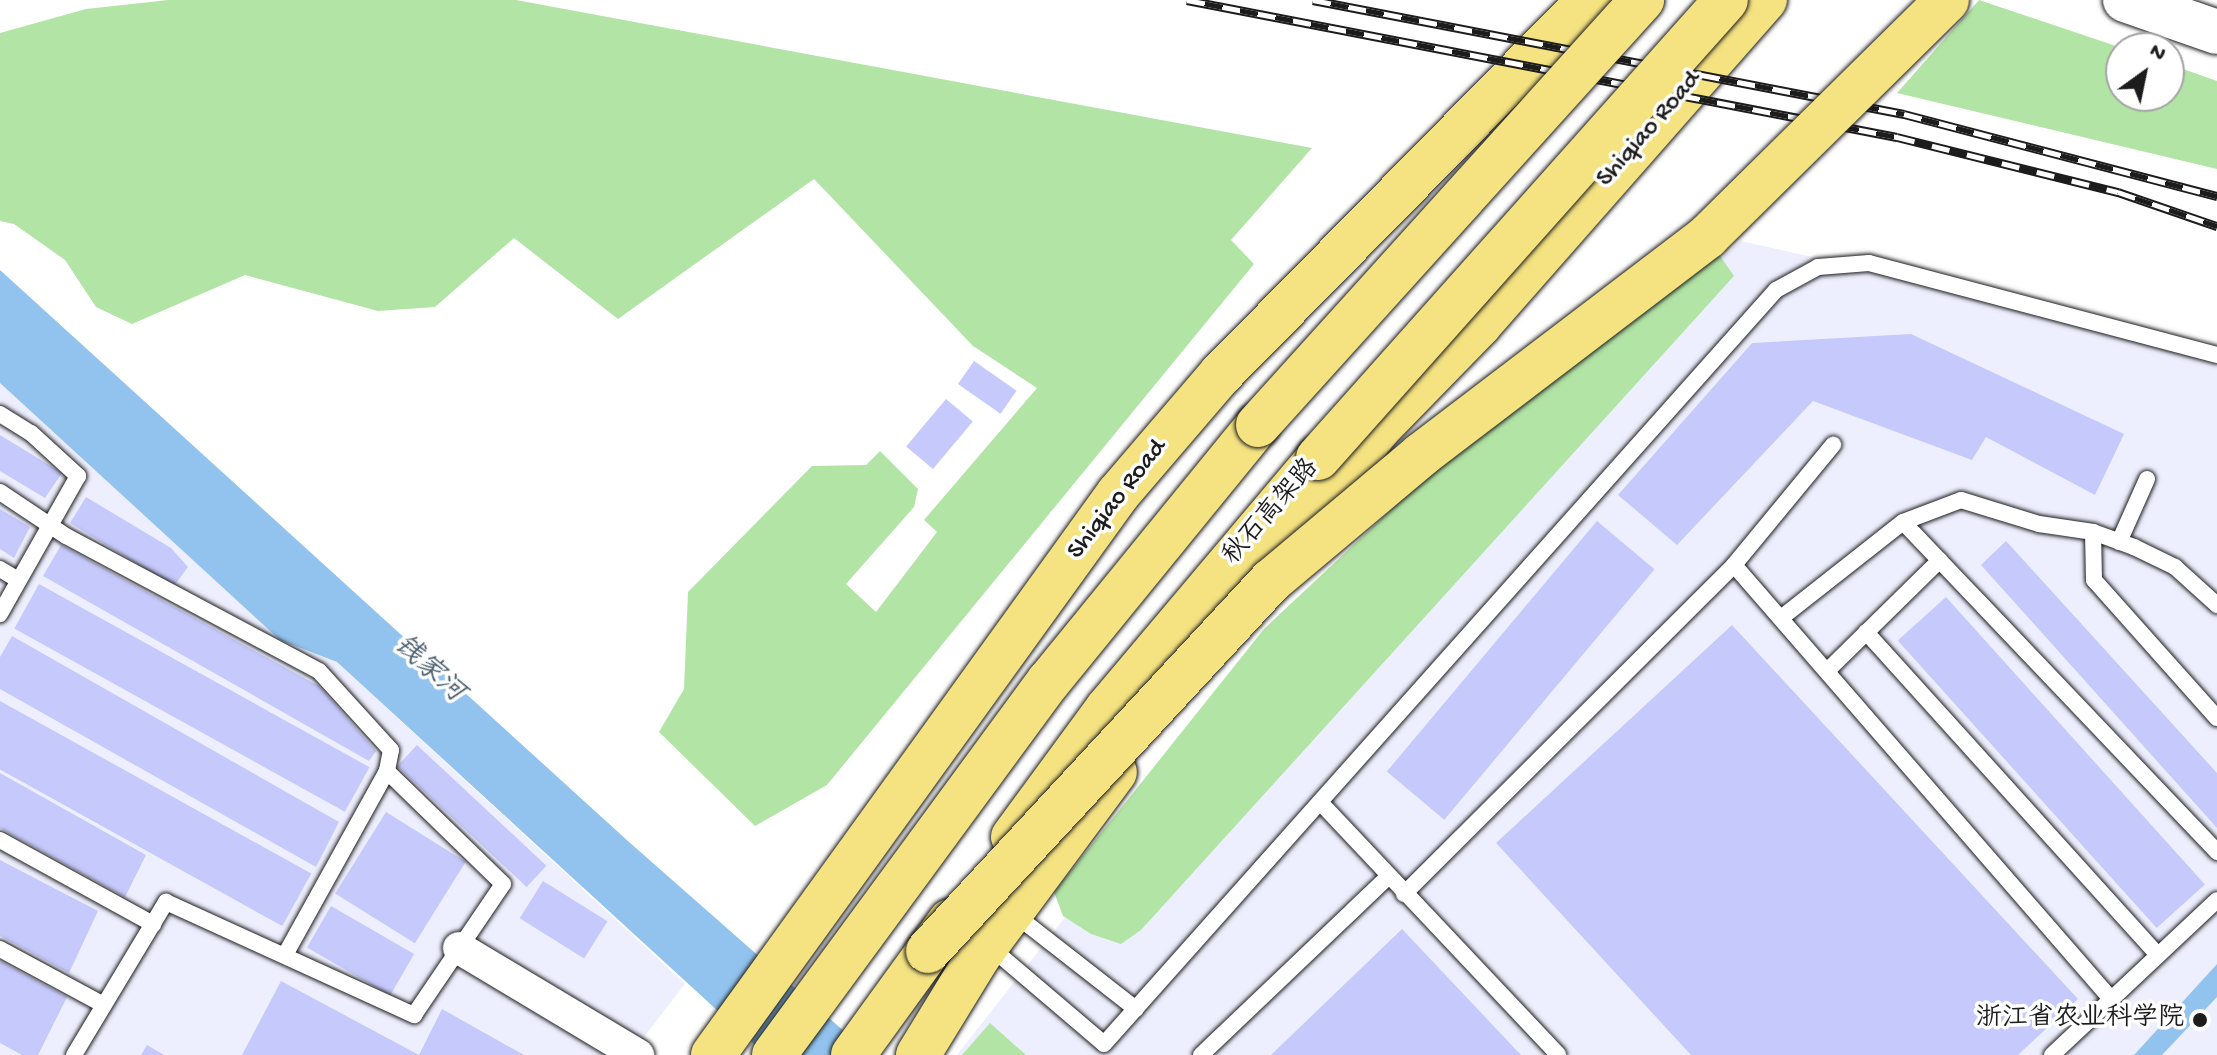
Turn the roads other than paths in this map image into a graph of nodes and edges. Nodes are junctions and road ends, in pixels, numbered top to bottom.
1 (1589, 0) edge
2 (1642, 0) edge
3 (1726, 0) edge
4 (1765, 0) edge
5 (1947, 0) edge
6 (2125, 0) edge
7 (2217, 32) edge
8 (2217, 355) edge
9 (0, 414) edge
10 (1833, 445) dead end
11 (2147, 479) dead end
12 (0, 492) edge
13 (50, 521) junction
14 (1903, 522) junction
15 (2093, 532) junction
16 (2119, 542) junction
17 (1940, 560) junction
18 (1734, 565) junction
19 (0, 569) edge
20 (18, 580) junction
21 (2217, 605) edge
22 (0, 614) edge
23 (1781, 618) junction
24 (1866, 632) junction
25 (1827, 671) junction
26 (2217, 718) edge
27 (387, 771) junction
28 (1320, 802) junction
29 (0, 840) edge
30 (2217, 852) edge
31 (1388, 877) junction
32 (1404, 894) junction
33 (2217, 900) edge
34 (153, 924) junction
35 (1000, 928) junction
36 (459, 948) junction
37 (0, 949) edge
38 (928, 951) junction
39 (286, 953) junction
40 (2158, 955) junction
41 (2111, 999) junction
42 (104, 1005) junction
43 (1136, 1009) junction
44 (1110, 1050) edge
45 (74, 1055) edge
46 (638, 1055) edge
47 (713, 1055) edge
48 (774, 1055) edge
49 (853, 1055) edge
50 (918, 1055) edge
51 (1201, 1055) edge
52 (1558, 1055) edge
53 (2052, 1055) edge

1 - 47 main road, Shiqiao Road
2 - 48 main road, bridge
3 - 38 main road, 秋石高架路, bridge
4 - 35 main road, Shiqiao Road
5 - 38 main road, bridge
6 - 7 main road
8 - 28 lane
9 - 13 lane
10 - 18 lane
11 - 16 lane
12 - 13 lane
13 - 20 lane
13 - 27 lane
14 - 15 lane
14 - 17 lane
14 - 23 lane
15 - 16 lane
15 - 26 lane
16 - 21 lane
17 - 24 lane
17 - 30 lane
18 - 23 lane
18 - 32 lane
19 - 20 lane
20 - 22 lane
23 - 25 lane
24 - 25 lane
24 - 40 lane
25 - 41 lane
27 - 36 lane
27 - 39 lane
28 - 31 lane
28 - 43 lane
29 - 34 lane
31 - 32 lane
31 - 51 lane
32 - 52 lane
33 - 40 lane
34 - 39 lane
34 - 42 lane
35 - 43 lane
35 - 44 lane
35 - 50 main road, Shiqiao Road
36 - 39 lane
36 - 46 street
37 - 42 lane
38 - 49 main road, 秋石高架路
40 - 41 lane
41 - 53 lane
42 - 45 lane
43 - 44 lane

